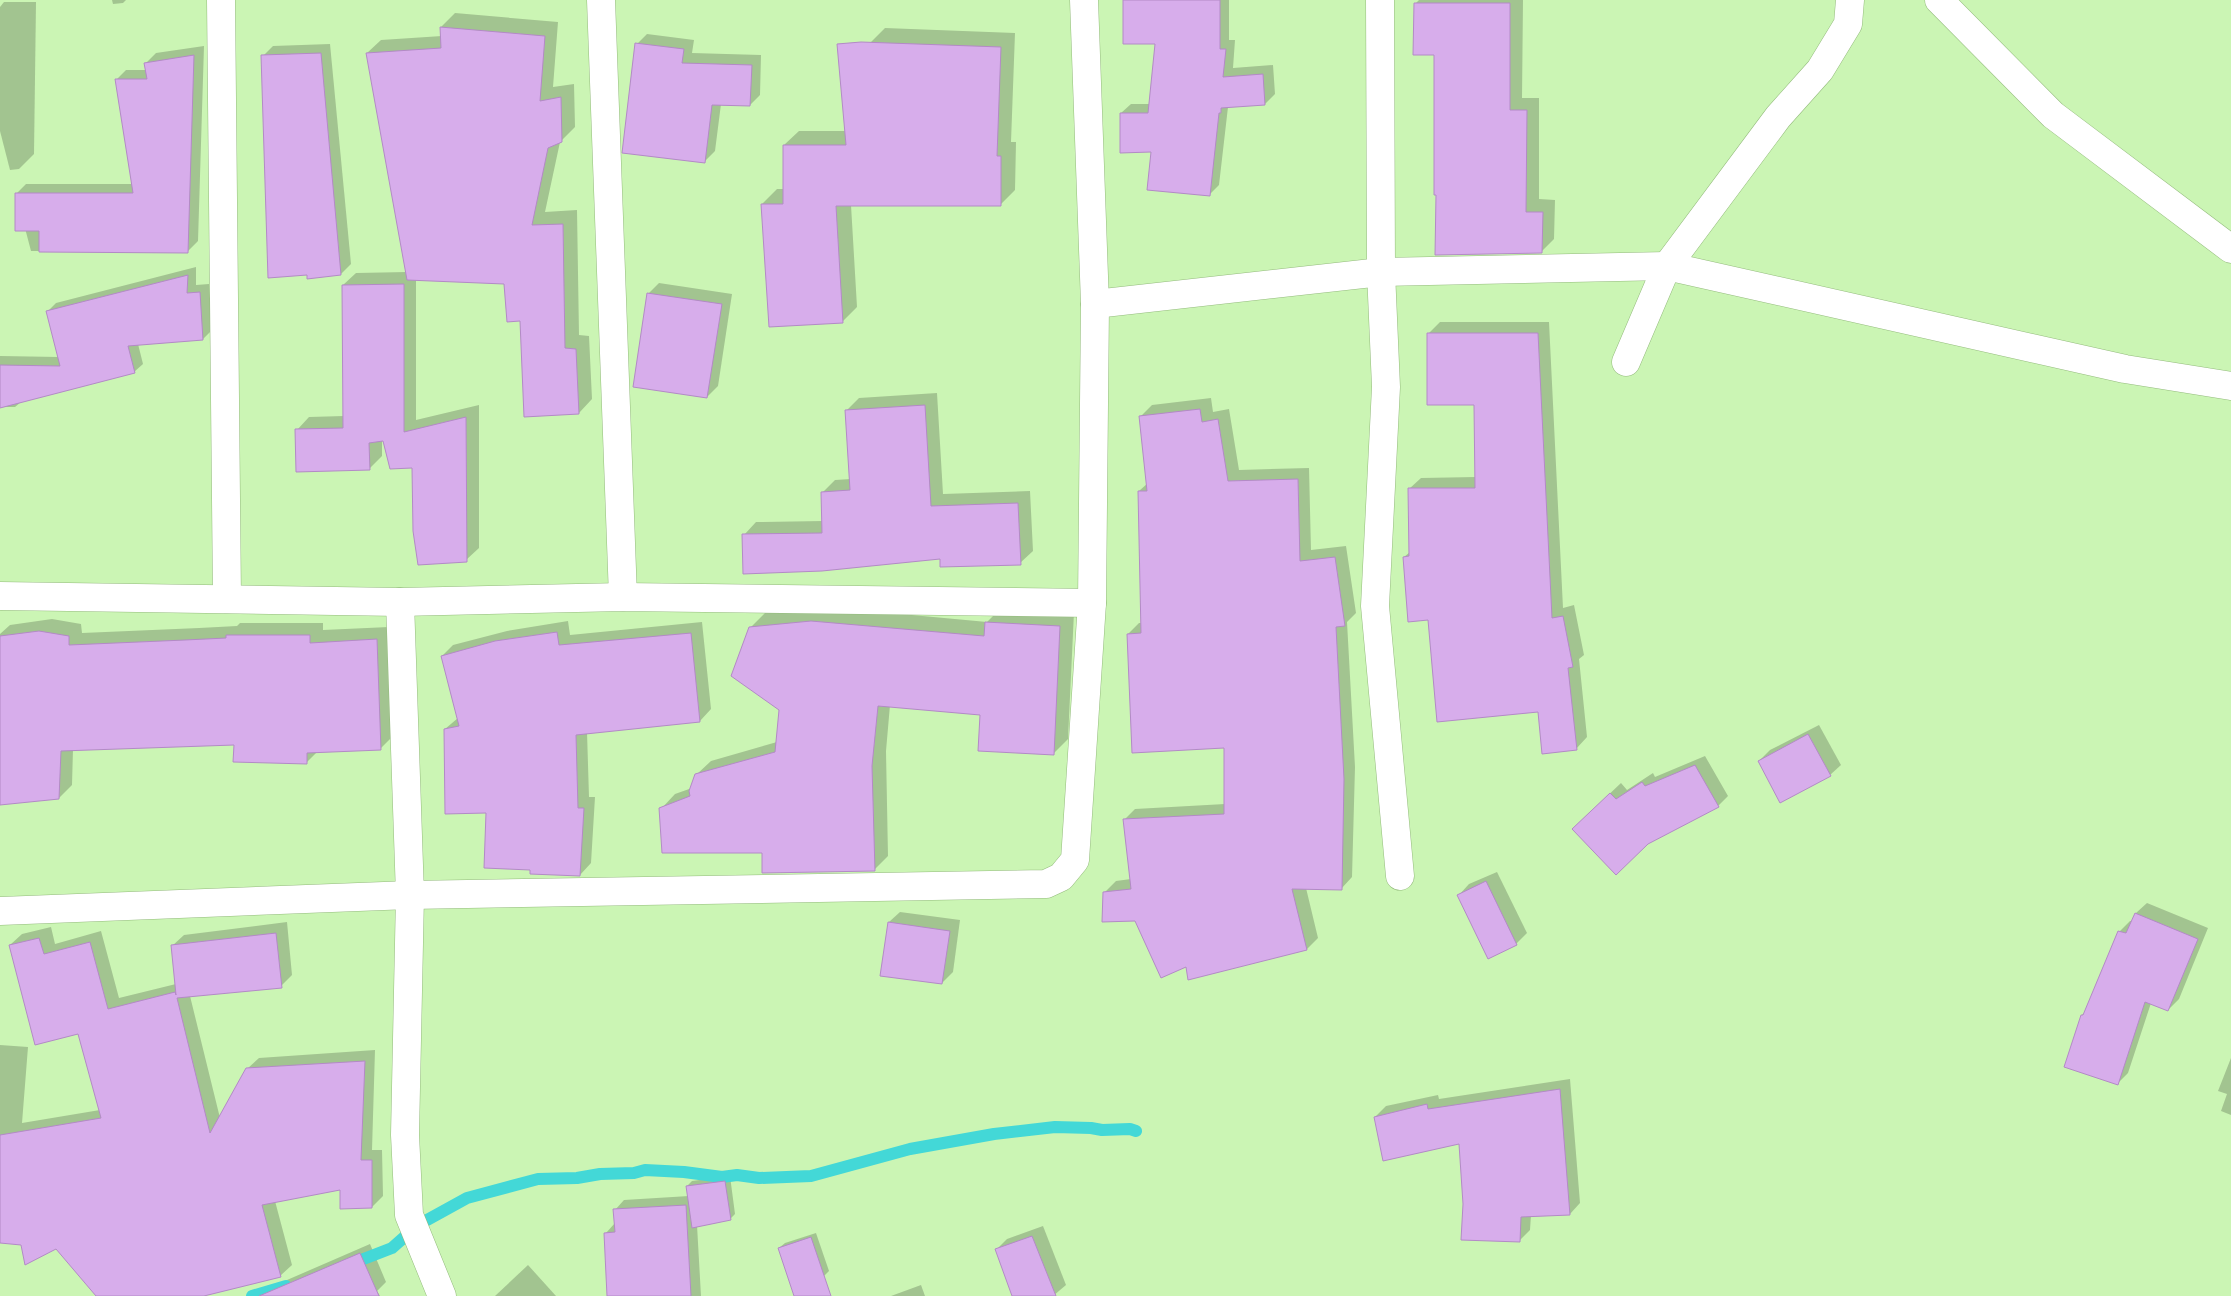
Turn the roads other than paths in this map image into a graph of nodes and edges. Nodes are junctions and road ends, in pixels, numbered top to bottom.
1 (221, 0) edge
2 (601, 0) edge
3 (1084, 0) edge
4 (1380, 0) edge
5 (1850, 0) edge
6 (1939, 0) edge
7 (2231, 250) edge
8 (1667, 266) junction
9 (1381, 272) junction
10 (1095, 304) junction
11 (1626, 362) dead end
12 (2231, 386) edge
13 (0, 596) edge
14 (623, 596) junction
15 (228, 599) junction
16 (400, 602) junction
17 (1092, 603) junction
18 (1400, 876) dead end
19 (410, 895) junction
20 (0, 911) edge
21 (442, 1296) edge

1 - 15 street
2 - 14 street
3 - 10 street
4 - 9 street
5 - 8 street
6 - 7 street
8 - 9 street
8 - 11 street
8 - 12 street
9 - 10 street
9 - 18 street
10 - 17 street
13 - 15 street
14 - 16 street
14 - 17 street
15 - 16 street
16 - 19 street
17 - 19 street
19 - 20 street
19 - 21 street

